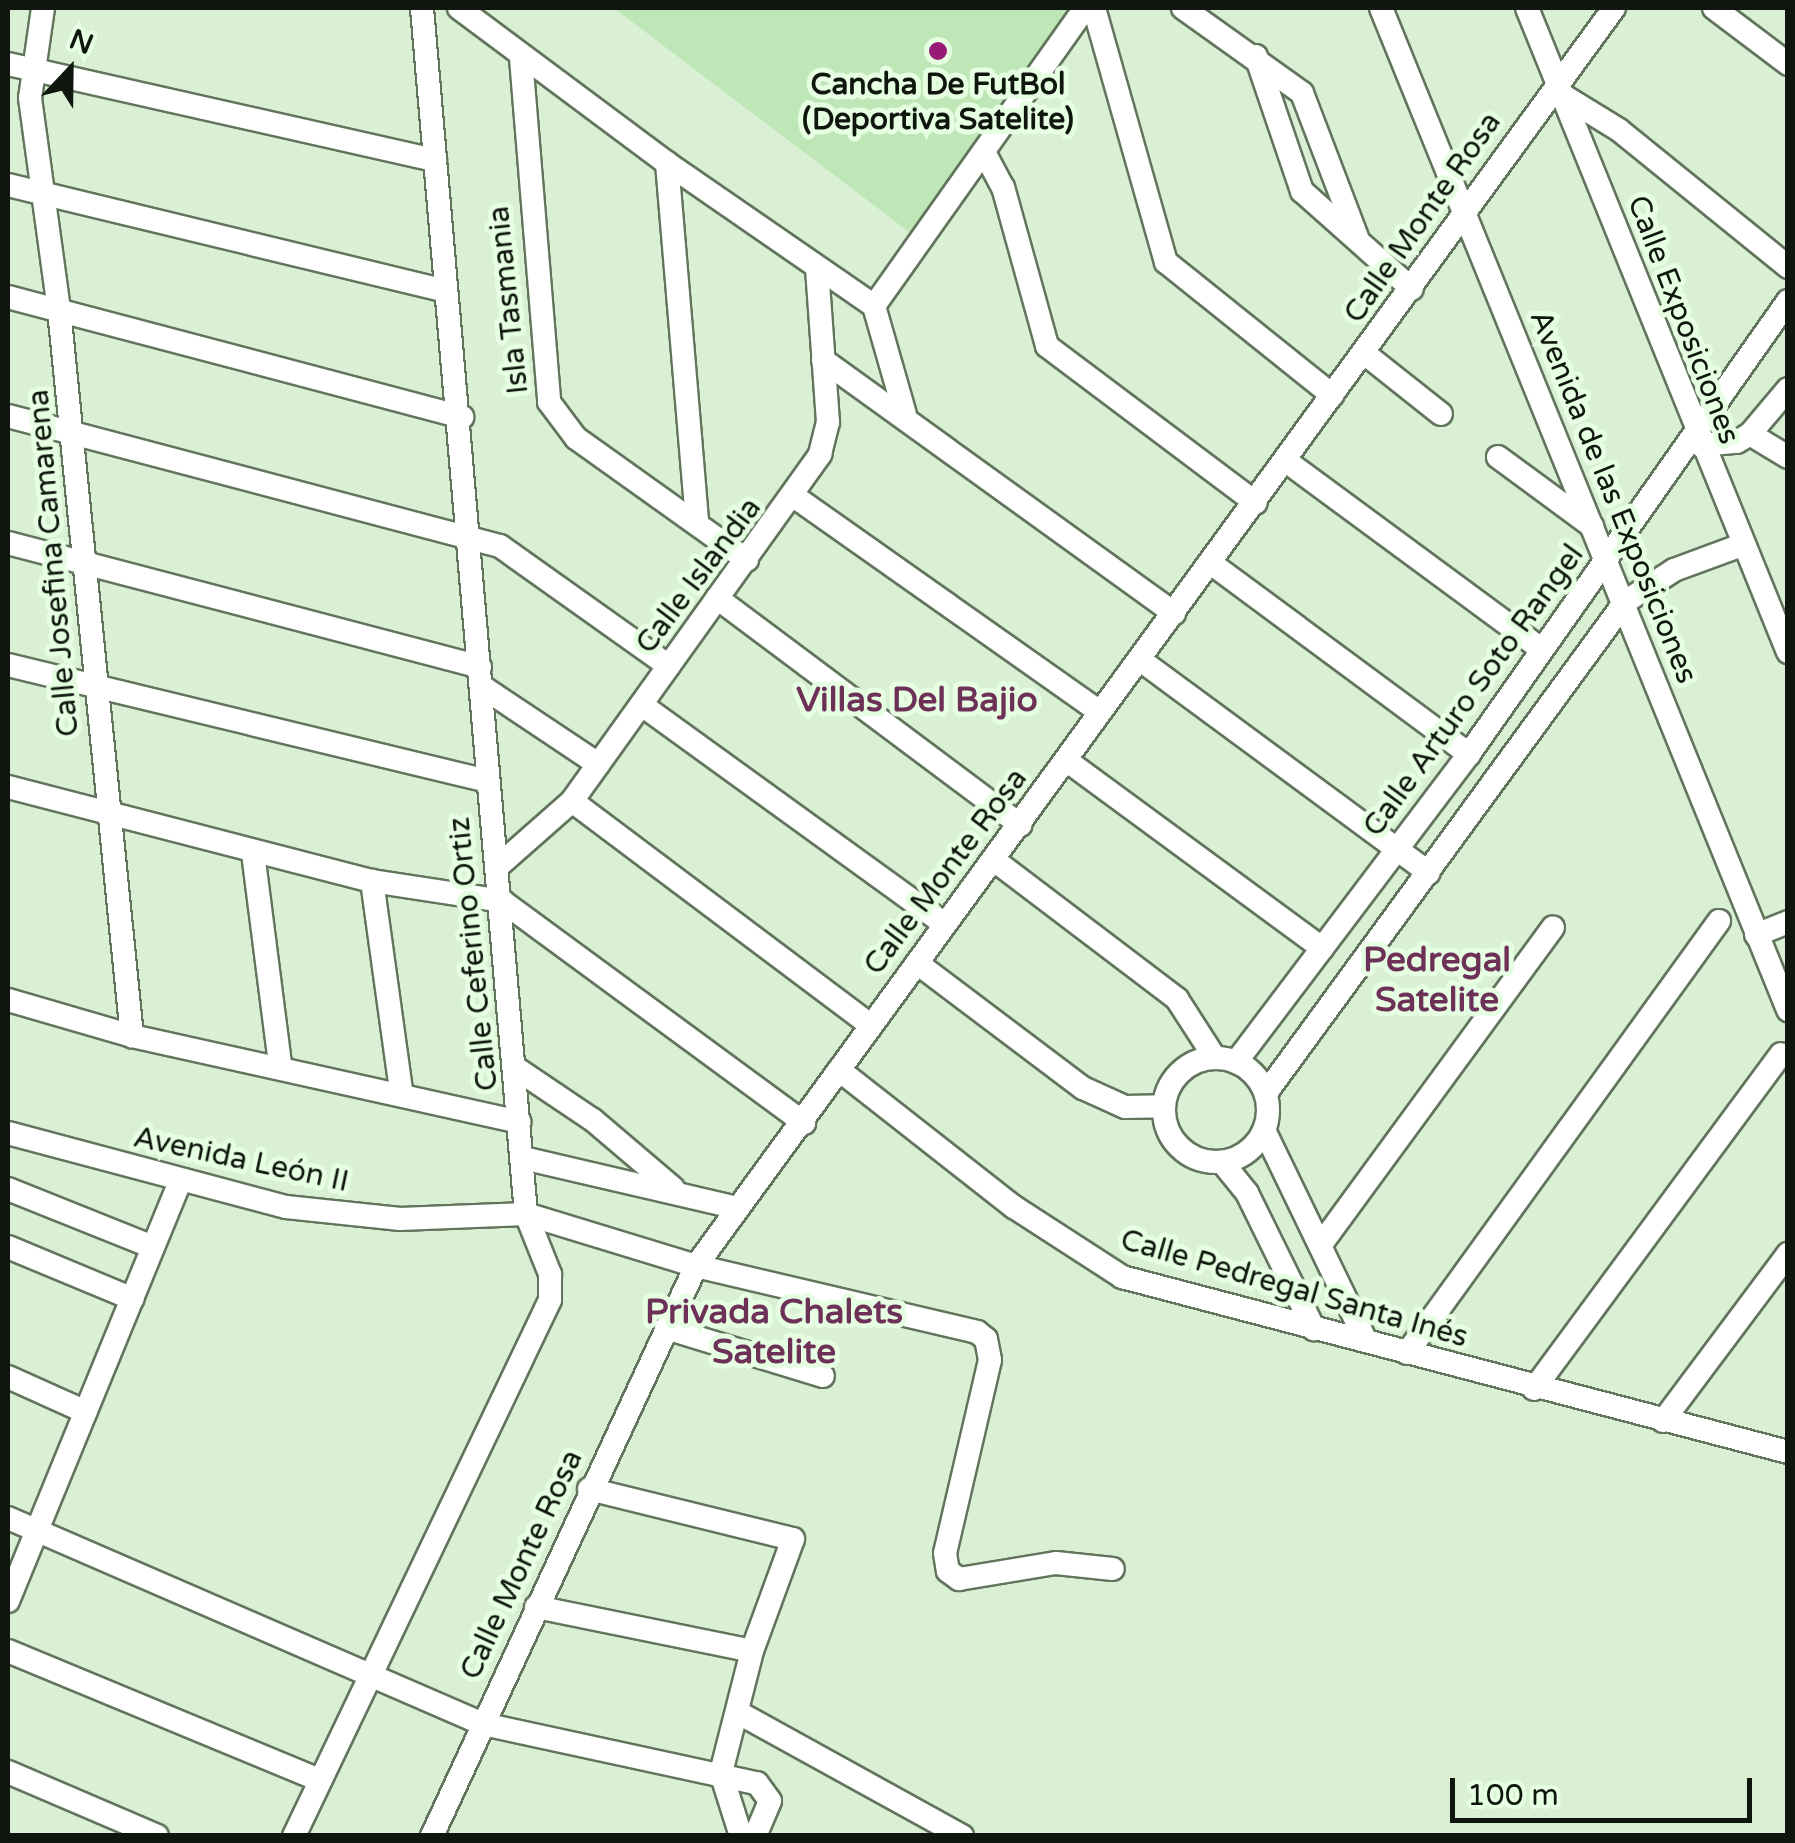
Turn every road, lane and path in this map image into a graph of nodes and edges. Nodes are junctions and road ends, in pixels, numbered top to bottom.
1 (43, 8) edge
2 (422, 8) edge
3 (459, 8) edge
4 (1085, 8) edge
5 (1094, 8) edge
6 (1183, 8) edge
7 (1381, 8) edge
8 (1528, 8) edge
9 (1614, 8) edge
10 (1714, 8) edge
11 (1256, 56) junction
12 (521, 58) junction
13 (8, 64) edge
14 (1788, 64) edge
15 (31, 70) junction
16 (1560, 88) junction
17 (984, 152) junction
18 (434, 160) junction
19 (666, 163) junction
20 (8, 186) edge
21 (42, 194) junction
22 (1467, 210) junction
23 (1357, 237) junction
24 (1788, 267) edge
25 (817, 269) junction
26 (1412, 289) junction
27 (442, 290) junction
28 (8, 297) edge
29 (1788, 301) edge
30 (874, 306) junction
31 (59, 310) junction
32 (1364, 353) junction
33 (823, 360) junction
34 (1788, 390) edge
35 (1332, 394) junction
36 (905, 414) junction
37 (1441, 414) dead end
38 (8, 416) edge
39 (462, 417) junction
40 (72, 430) junction
41 (1750, 434) junction
42 (1697, 436) junction
43 (1498, 456) dead end
44 (1788, 457) edge
45 (1286, 461) junction
46 (795, 497) junction
47 (1256, 503) junction
48 (696, 524) junction
49 (1594, 528) junction
50 (472, 537) junction
51 (8, 543) edge
52 (1739, 546) junction
53 (1606, 559) junction
54 (84, 560) junction
55 (747, 560) junction
56 (1212, 564) junction
57 (717, 598) junction
58 (1625, 602) junction
59 (1174, 614) junction
60 (1542, 650) junction
61 (1788, 652) edge
62 (1139, 659) junction
63 (8, 665) edge
64 (669, 666) junction
65 (480, 677) junction
66 (94, 686) junction
67 (642, 704) junction
68 (1100, 712) junction
69 (1468, 754) junction
70 (1066, 760) junction
71 (598, 764) junction
72 (487, 780) junction
73 (8, 787) edge
74 (572, 800) junction
75 (108, 815) junction
76 (1020, 825) junction
77 (1397, 851) junction
78 (253, 852) junction
79 (994, 860) junction
80 (496, 868) junction
81 (1428, 872) junction
82 (372, 881) junction
83 (502, 900) junction
84 (1719, 921) dead end
85 (1788, 922) edge
86 (945, 924) junction
87 (1554, 927) dead end
88 (1756, 935) junction
89 (1322, 948) junction
90 (917, 963) junction
91 (8, 1000) edge
92 (1788, 1010) edge
93 (870, 1025) junction
94 (132, 1036) junction
95 (1781, 1054) dead end
96 (1226, 1060) junction
97 (280, 1065) junction
98 (517, 1069) junction
99 (839, 1070) junction
100 (401, 1091) junction
101 (1266, 1093) junction
102 (1164, 1106) junction
103 (520, 1122) junction
104 (804, 1123) junction
105 (1264, 1130) junction
106 (8, 1136) edge
107 (523, 1158) junction
108 (1222, 1162) junction
109 (180, 1181) junction
110 (8, 1189) edge
111 (679, 1192) junction
112 (738, 1208) junction
113 (526, 1214) junction
114 (1322, 1243) junction
115 (8, 1247) edge
116 (153, 1247) junction
117 (1788, 1254) edge
118 (696, 1266) junction
119 (132, 1300) junction
120 (666, 1328) junction
121 (1314, 1329) junction
122 (1366, 1341) junction
123 (1407, 1353) junction
124 (823, 1376) dead end
125 (8, 1377) edge
126 (1534, 1389) junction
127 (86, 1412) junction
128 (1663, 1421) junction
129 (1788, 1452) edge
130 (590, 1489) junction
131 (8, 1518) edge
132 (37, 1530) junction
133 (1113, 1570) dead end
134 (8, 1601) edge
135 (536, 1607) junction
136 (8, 1651) edge
137 (752, 1651) junction
138 (370, 1671) junction
139 (738, 1713) junction
140 (483, 1724) junction
141 (8, 1772) edge
142 (720, 1773) junction
143 (320, 1780) junction
144 (157, 1836) edge
145 (294, 1836) edge
146 (432, 1836) edge
147 (740, 1836) edge
148 (754, 1836) edge
149 (962, 1836) edge

1 - 15 street, Calle Josefina Camarena
2 - 18 street, Calle Ceferino Ortiz
3 - 12 street
4 - 17 street
5 - 35 street
6 - 11 street
7 - 22 street, Avenida de las Exposiciones
8 - 16 street, Calle Exposiciones
9 - 16 street, Calle Monte Rosa
10 - 14 street
11 - 23 street
11 - 23 street
12 - 19 street
12 - 48 street, Isla Tasmania
13 - 15 street
15 - 18 street
15 - 21 street, Calle Josefina Camarena
16 - 22 street, Calle Monte Rosa
16 - 24 street
16 - 42 street, Calle Exposiciones
17 - 30 street
17 - 47 street
18 - 27 street, Calle Ceferino Ortiz
19 - 25 street
19 - 48 street
20 - 21 street
21 - 27 street
21 - 31 street, Calle Josefina Camarena
22 - 26 street, Calle Monte Rosa
22 - 49 street, Avenida de las Exposiciones
23 - 26 street
25 - 30 street
25 - 33 street, Calle Islandia
26 - 32 street, Calle Monte Rosa
27 - 39 street, Calle Ceferino Ortiz
28 - 31 street
29 - 42 street, Calle Arturo Soto Rangel
30 - 36 street
31 - 39 street
31 - 40 street, Calle Josefina Camarena
32 - 35 street, Calle Monte Rosa
32 - 37 street
33 - 36 street
33 - 46 street, Calle Islandia
34 - 41 street
35 - 45 street, Calle Monte Rosa
36 - 59 street
38 - 40 street
39 - 50 street, Calle Ceferino Ortiz
40 - 50 street
40 - 54 street, Calle Josefina Camarena
41 - 42 street
41 - 44 street
42 - 52 street, Calle Exposiciones
42 - 53 street, Calle Arturo Soto Rangel
43 - 49 street
45 - 47 street, Calle Monte Rosa
45 - 60 street
46 - 55 street, Calle Islandia
46 - 68 street
47 - 56 street, Calle Monte Rosa
48 - 55 street, Isla Tasmania
49 - 53 street, Avenida de las Exposiciones
50 - 64 street
50 - 65 street, Calle Ceferino Ortiz
51 - 54 street
52 - 58 street
52 - 61 street, Calle Exposiciones
53 - 58 street, Avenida de las Exposiciones
53 - 60 street, Calle Arturo Soto Rangel
54 - 65 street
54 - 66 street, Calle Josefina Camarena
55 - 57 street, Calle Islandia
56 - 59 street, Calle Monte Rosa
56 - 69 street
57 - 64 street, Calle Islandia
57 - 76 street
58 - 81 street
58 - 88 street, Avenida de las Exposiciones
59 - 62 street, Calle Monte Rosa
60 - 69 street, Calle Arturo Soto Rangel
62 - 68 street, Calle Monte Rosa
62 - 77 street
63 - 66 street
64 - 67 street, Calle Islandia
65 - 71 street
65 - 72 street, Calle Ceferino Ortiz
66 - 72 street
66 - 75 street, Calle Josefina Camarena
67 - 71 street, Calle Islandia
67 - 86 street
68 - 70 street, Calle Monte Rosa
69 - 77 street, Calle Arturo Soto Rangel
70 - 76 street, Calle Monte Rosa
70 - 89 street
71 - 74 street, Calle Islandia
72 - 80 street, Calle Ceferino Ortiz
73 - 75 street
74 - 80 street, Calle Islandia
74 - 93 street
75 - 78 street
75 - 94 street, Calle Josefina Camarena
76 - 79 street, Calle Monte Rosa
77 - 81 street
77 - 89 street, Calle Arturo Soto Rangel
78 - 82 street
78 - 97 street
79 - 86 street, Calle Monte Rosa
79 - 96 street
80 - 83 street, Calle Ceferino Ortiz
81 - 101 street
82 - 83 street
82 - 100 street
83 - 98 street, Calle Ceferino Ortiz
83 - 104 street
84 - 123 street
85 - 88 street
86 - 90 street, Calle Monte Rosa
87 - 114 street
88 - 92 street, Avenida de las Exposiciones
89 - 96 street, Calle Arturo Soto Rangel
90 - 93 street, Calle Monte Rosa
90 - 102 street
91 - 94 street
93 - 99 street, Calle Monte Rosa
94 - 97 street
95 - 126 street
96 - 101 street
96 - 102 street
97 - 100 street
98 - 103 street, Calle Ceferino Ortiz
98 - 111 street
99 - 104 street, Calle Monte Rosa
99 - 121 street, Calle Pedregal Santa Inés
100 - 103 street
101 - 105 street
102 - 108 street
103 - 107 street, Calle Ceferino Ortiz
104 - 112 street, Calle Monte Rosa
105 - 108 street
105 - 114 street
106 - 109 street, Avenida León II
107 - 111 street
107 - 113 street, Calle Ceferino Ortiz
108 - 121 street
109 - 113 street, Avenida León II
109 - 116 street
110 - 116 street
111 - 112 street
112 - 118 street, Calle Monte Rosa
113 - 118 street, Avenida León II
113 - 138 street, Calle Ceferino Ortiz
114 - 122 street
115 - 119 street
116 - 119 street
117 - 128 street
118 - 120 street, Calle Monte Rosa
118 - 133 street, Avenida León II
119 - 127 street
120 - 124 street
120 - 130 street, Calle Monte Rosa
121 - 122 street, Calle Pedregal Santa Inés
122 - 123 street, Calle Pedregal Santa Inés
123 - 126 street, Calle Pedregal Santa Inés
125 - 127 street
126 - 128 street, Calle Pedregal Santa Inés
127 - 132 street
128 - 129 street, Calle Pedregal Santa Inés
130 - 135 street, Calle Monte Rosa
130 - 137 street
131 - 132 street
132 - 134 street
132 - 138 street
135 - 137 street
135 - 140 street, Calle Monte Rosa
136 - 143 street
137 - 139 street
138 - 140 street
138 - 143 street, Calle Ceferino Ortiz
139 - 142 street
139 - 149 street
140 - 142 street
140 - 146 street, Calle Monte Rosa
141 - 144 street
142 - 147 street
142 - 148 street
143 - 145 street, Calle Ceferino Ortiz

